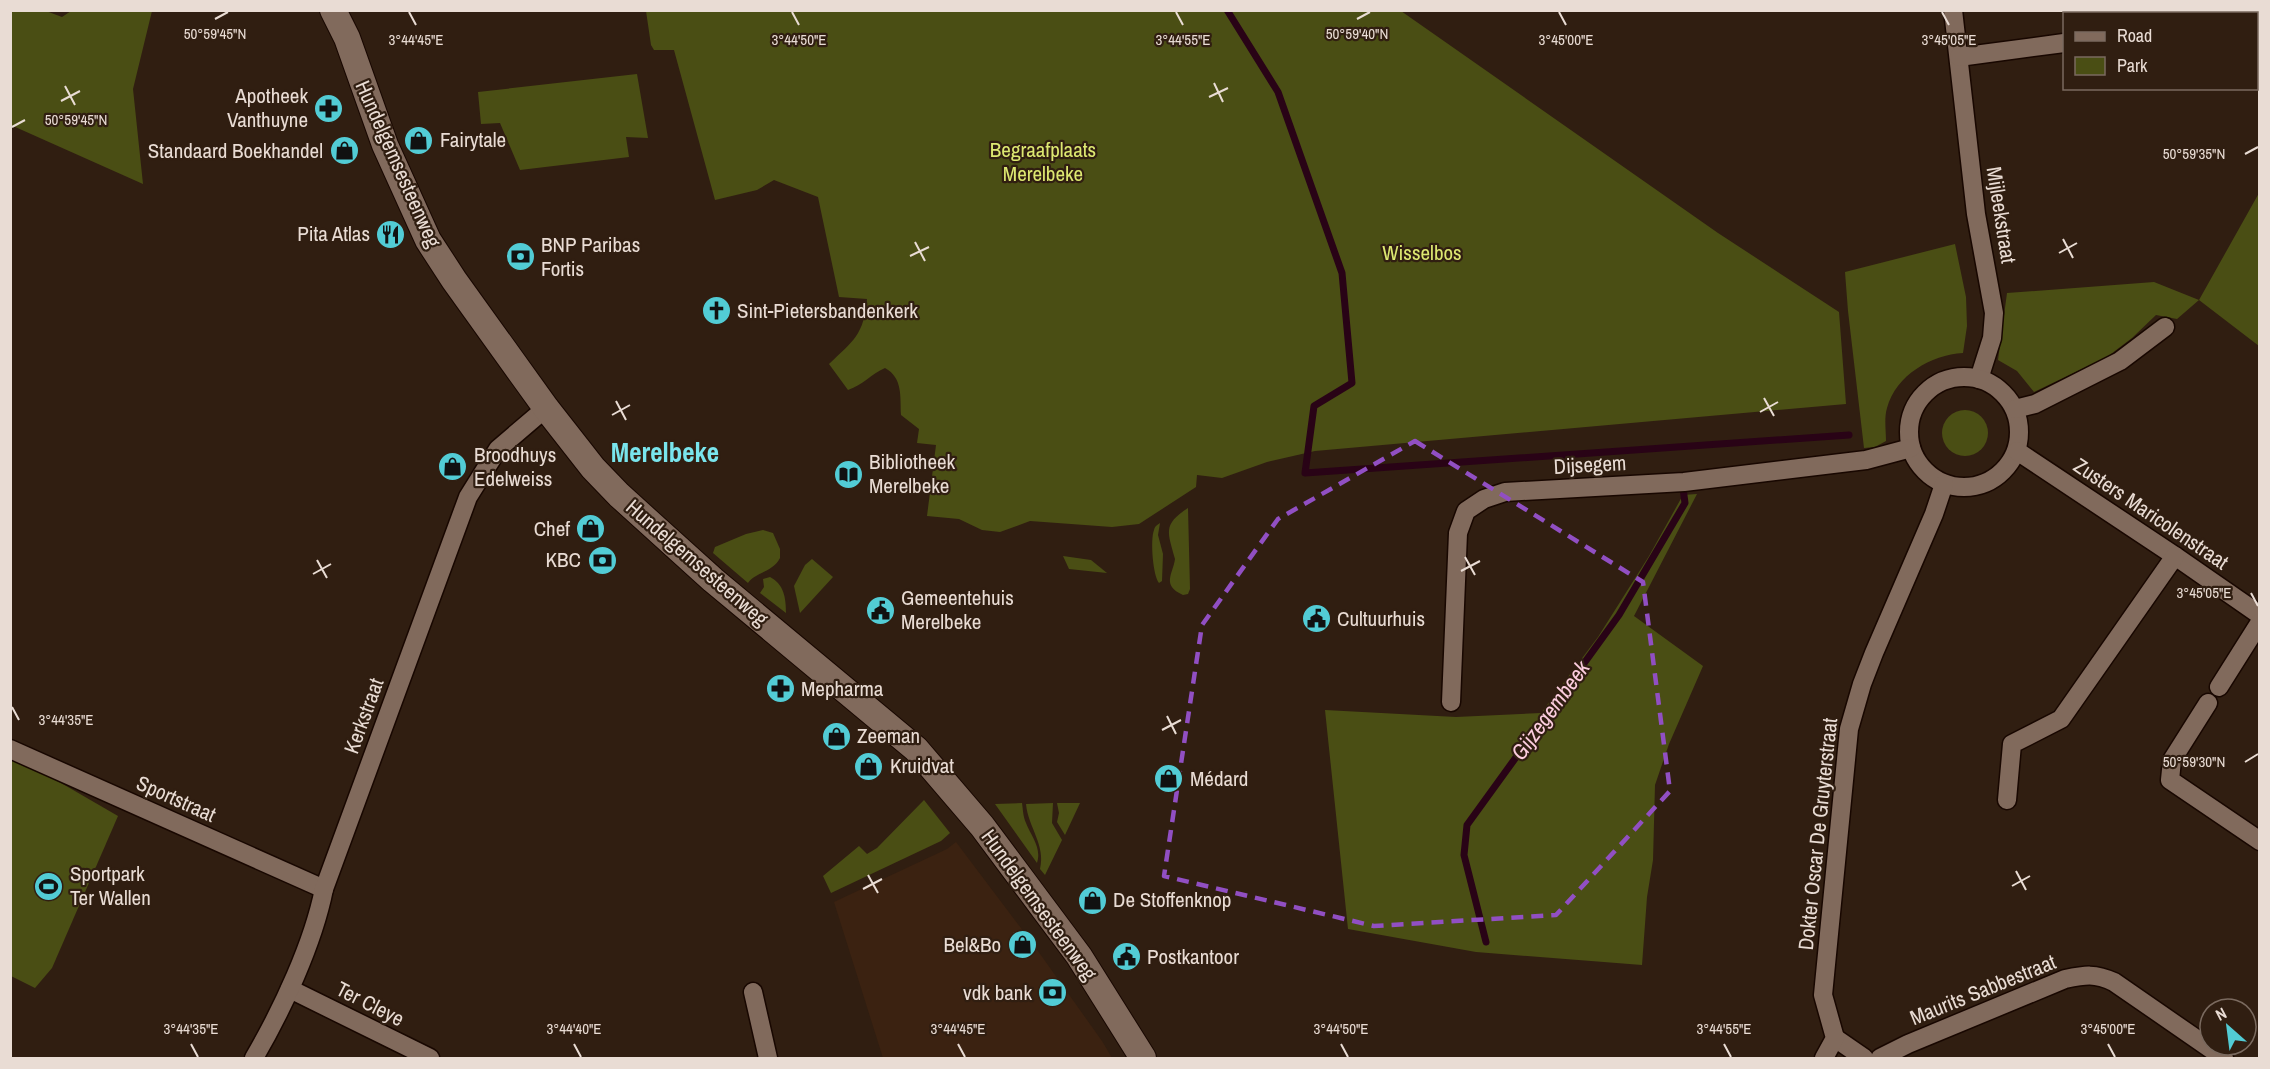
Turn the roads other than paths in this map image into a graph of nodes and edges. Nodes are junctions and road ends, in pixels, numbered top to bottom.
1 (333, 10) edge
2 (1953, 10) edge
3 (2063, 43) edge
4 (1959, 57) junction
5 (2165, 327) dead end
6 (1979, 379) junction
7 (546, 408) junction
8 (2015, 409) junction
9 (1911, 448) junction
10 (2016, 451) junction
11 (1944, 484) junction
12 (2175, 556) junction
13 (2259, 615) edge
14 (2259, 622) edge
15 (2219, 687) dead end
16 (1451, 702) dead end
17 (2208, 703) dead end
18 (10, 749) edge
19 (2007, 800) dead end
20 (2259, 841) edge
21 (324, 889) junction
22 (290, 989) junction
23 (753, 992) dead end
24 (1835, 1038) junction
25 (254, 1059) edge
26 (430, 1059) edge
27 (768, 1059) edge
28 (1143, 1059) edge
29 (1824, 1059) edge
30 (1864, 1059) edge
31 (1880, 1059) edge
32 (2224, 1059) edge

1 - 7 main road, Hundelgemsesteenweg
2 - 4 street, Mijleekstraat
3 - 4 street
4 - 6 street, Mijleekstraat
5 - 8 street
6 - 8 street
6 - 9 street
7 - 21 street, Kerkstraat
7 - 28 main road, Hundelgemsesteenweg
8 - 10 street
9 - 11 street
9 - 16 street, Dijsegem
10 - 11 street
10 - 12 street, Zusters Maricolenstraat
11 - 24 street, Dokter Oscar De Gruyterstraat
12 - 13 street, Zusters Maricolenstraat
12 - 19 street
14 - 15 street
17 - 20 street
18 - 21 street, Sportstraat
21 - 22 street, Kerkstraat
22 - 25 street, Kerkstraat
22 - 26 street, Ter Cleye
23 - 27 street
24 - 29 street
24 - 30 street
31 - 32 street, Maurits Sabbestraat

